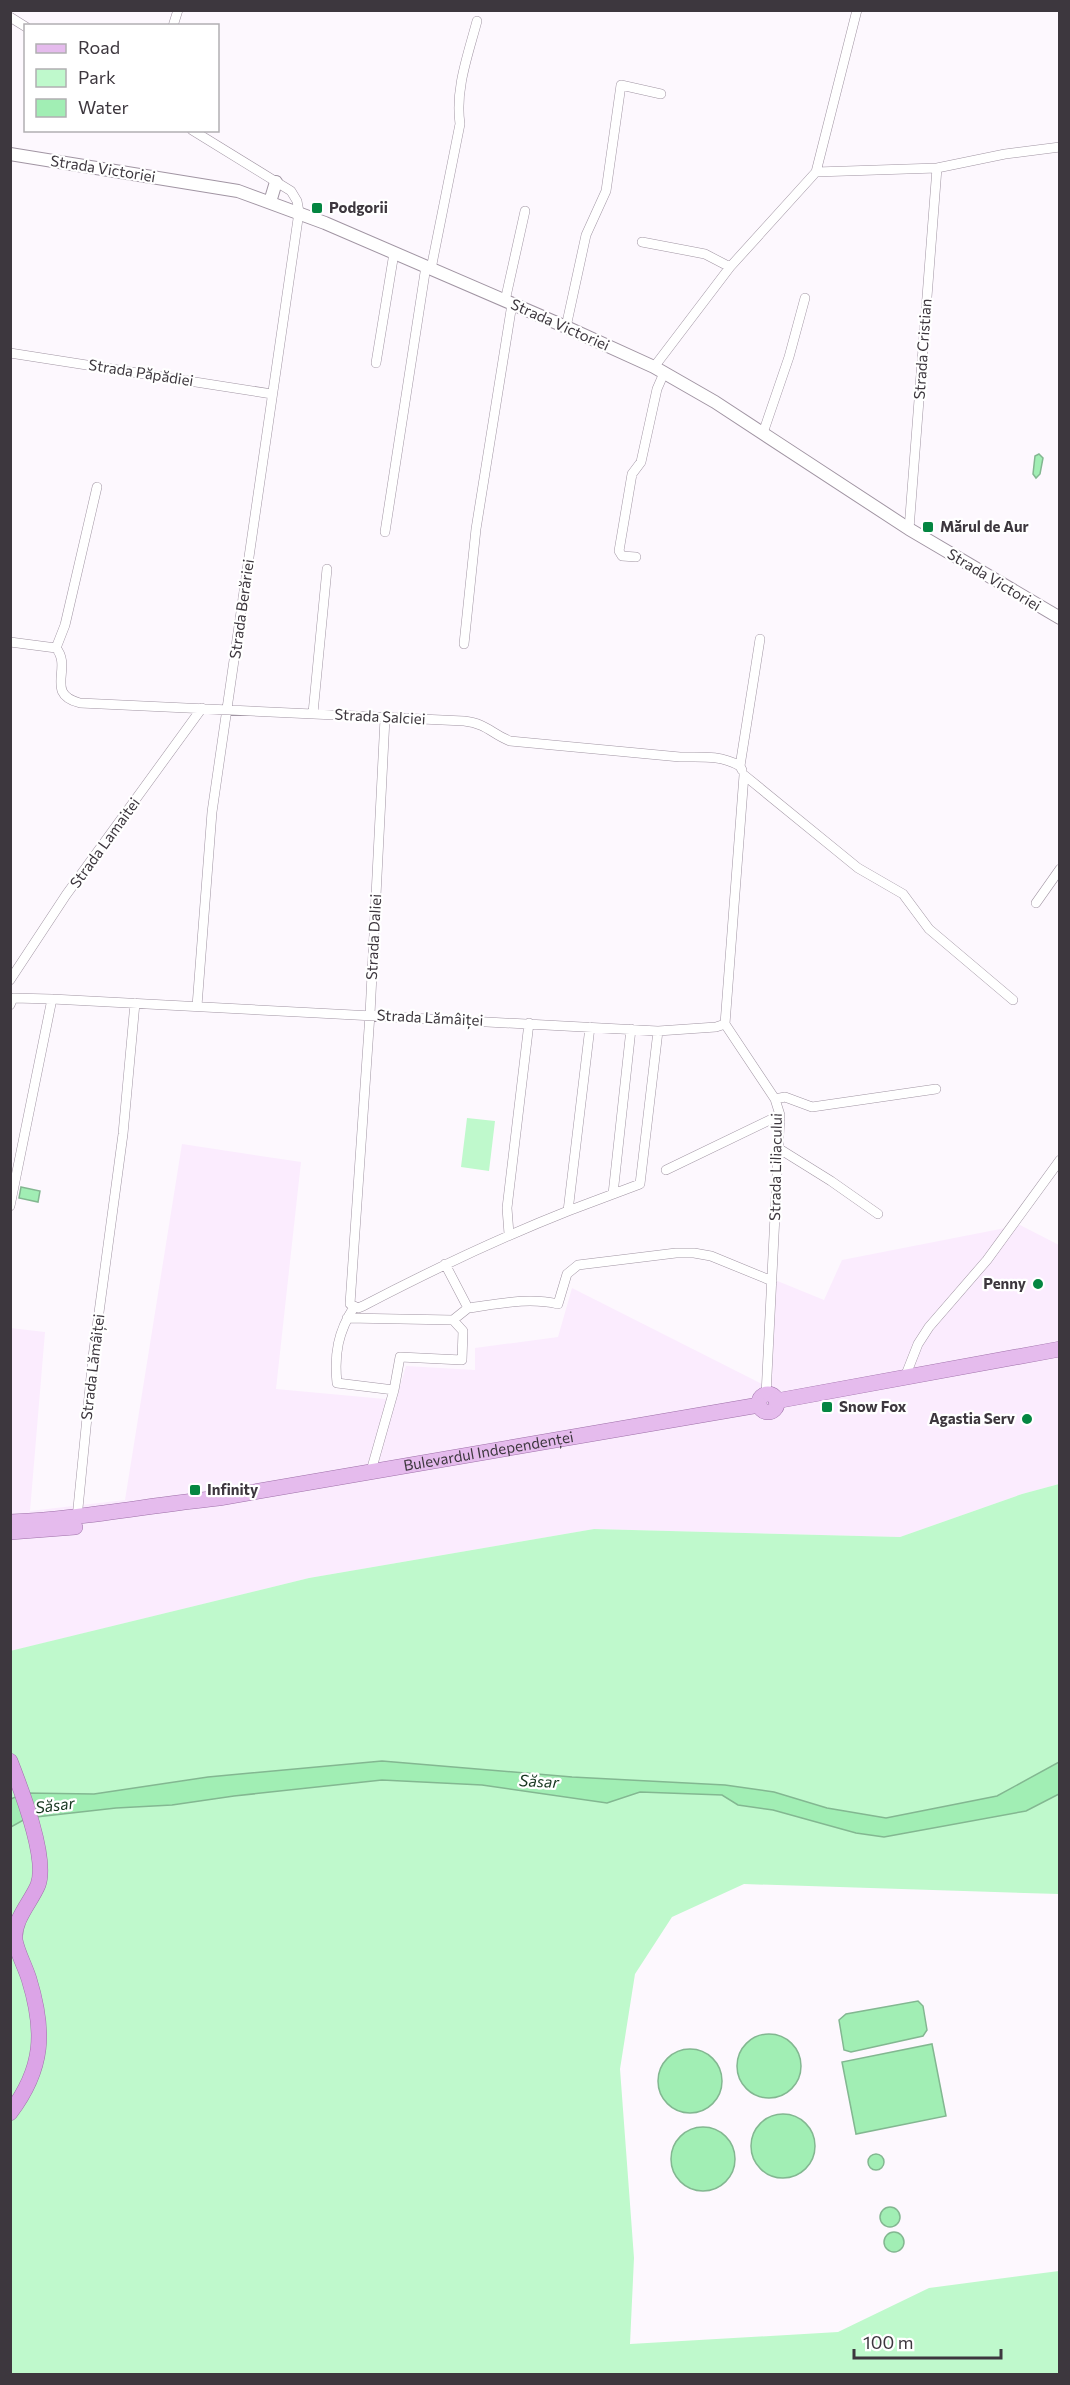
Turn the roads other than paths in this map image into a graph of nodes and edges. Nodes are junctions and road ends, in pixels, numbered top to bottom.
1 (857, 10) edge
2 (10, 17) edge
3 (477, 21) dead end
4 (24, 26) edge
5 (661, 94) dead end
6 (195, 132) edge
7 (1059, 147) edge
8 (10, 154) edge
9 (938, 168) junction
10 (816, 172) junction
11 (276, 182) junction
12 (270, 202) junction
13 (525, 211) dead end
14 (299, 212) junction
15 (642, 242) dead end
16 (394, 253) junction
17 (730, 267) junction
18 (428, 268) junction
19 (805, 298) dead end
20 (508, 303) junction
21 (567, 327) junction
22 (10, 353) edge
23 (376, 363) dead end
24 (659, 370) junction
25 (272, 394) junction
26 (763, 433) junction
27 (97, 487) dead end
28 (909, 529) junction
29 (386, 532) dead end
30 (636, 557) dead end
31 (327, 569) dead end
32 (1059, 618) edge
33 (760, 639) dead end
34 (10, 642) edge
35 (464, 644) dead end
36 (56, 648) junction
37 (202, 708) junction
38 (228, 710) junction
39 (313, 713) junction
40 (385, 718) junction
41 (742, 770) junction
42 (1059, 869) edge
43 (1036, 903) dead end
44 (10, 980) edge
45 (52, 999) junction
46 (1013, 1000) dead end
47 (12, 1002) edge
48 (135, 1003) junction
49 (197, 1006) junction
50 (370, 1014) junction
51 (529, 1023) junction
52 (725, 1024) junction
53 (590, 1027) junction
54 (632, 1029) junction
55 (658, 1031) junction
56 (936, 1089) dead end
57 (775, 1099) junction
58 (780, 1115) junction
59 (778, 1148) junction
60 (1059, 1160) edge
61 (666, 1170) dead end
62 (613, 1194) junction
63 (10, 1206) edge
64 (568, 1211) junction
65 (878, 1214) dead end
66 (509, 1234) junction
67 (445, 1264) junction
68 (772, 1281) junction
69 (352, 1303) junction
70 (468, 1308) junction
71 (347, 1318) junction
72 (453, 1320) junction
73 (1059, 1349) edge
74 (905, 1377) junction
75 (394, 1390) junction
76 (767, 1400) junction
77 (371, 1471) junction
78 (219, 1498) junction
79 (77, 1518) junction
80 (10, 1522) edge
81 (10, 1532) edge
82 (12, 1764) edge
83 (10, 2113) edge

1 - 10 street
2 - 4 street
3 - 18 street
5 - 21 street
6 - 11 street
7 - 9 street
8 - 12 street, Strada Victoriei
9 - 10 street
9 - 28 street, Strada Cristian
10 - 17 street
11 - 12 street
11 - 14 street
12 - 14 street, Strada Victoriei
13 - 20 street
14 - 16 street, Strada Victoriei
14 - 25 street, Strada Berăriei
15 - 17 street
16 - 18 street, Strada Victoriei
16 - 23 street
17 - 24 street
18 - 20 street, Strada Victoriei
18 - 29 street
19 - 26 street
20 - 21 street, Strada Victoriei
20 - 35 street
21 - 24 street, Strada Victoriei
22 - 25 street, Strada Păpădiei
24 - 26 street, Strada Victoriei
24 - 30 street
25 - 38 street, Strada Berăriei
26 - 28 street, Strada Victoriei
27 - 36 street
28 - 32 street, Strada Victoriei
31 - 39 street
33 - 41 street
34 - 36 street
36 - 37 street, Strada Salciei
37 - 38 street, Strada Salciei
37 - 44 street, Strada Lamaitei
38 - 39 street, Strada Salciei
38 - 49 street, Strada Berăriei
39 - 40 street, Strada Salciei
40 - 41 street, Strada Salciei
40 - 50 street, Strada Daliei
41 - 46 street
41 - 52 street
42 - 43 street
45 - 47 street, Strada Lămâiței
45 - 48 street, Strada Lămâiței
45 - 63 street
48 - 49 street, Strada Lămâiței
48 - 79 street, Strada Lămâiței
49 - 50 street, Strada Lămâiței
50 - 51 street, Strada Lămâiței
50 - 69 street, Strada Daliei
51 - 53 street, Strada Lămâiței
51 - 66 street
52 - 55 street, Strada Lămâiței
52 - 57 street, Strada Liliacului
53 - 54 street, Strada Lămâiței
53 - 64 street
54 - 55 street, Strada Lămâiței
54 - 62 street
55 - 62 street
56 - 57 street
57 - 58 street, Strada Liliacului
58 - 59 street, Strada Liliacului
58 - 61 street
59 - 65 street
59 - 68 street, Strada Liliacului
60 - 74 street
62 - 64 street
64 - 66 street
66 - 67 street
67 - 69 street
67 - 70 street
68 - 70 street
68 - 76 street, Strada Liliacului
69 - 71 street
70 - 72 street
71 - 72 street
71 - 75 street
72 - 75 street
73 - 74 main road, Bulevardul Independenței
74 - 76 main road, Bulevardul Independenței
75 - 77 street
76 - 77 main road, Bulevardul Independenței
77 - 78 main road, Bulevardul Independenței
78 - 79 main road, Bulevardul Independenței
78 - 81 main road, Bulevardul Independenței
79 - 80 main road, Bulevardul Independenței
82 - 83 highway

